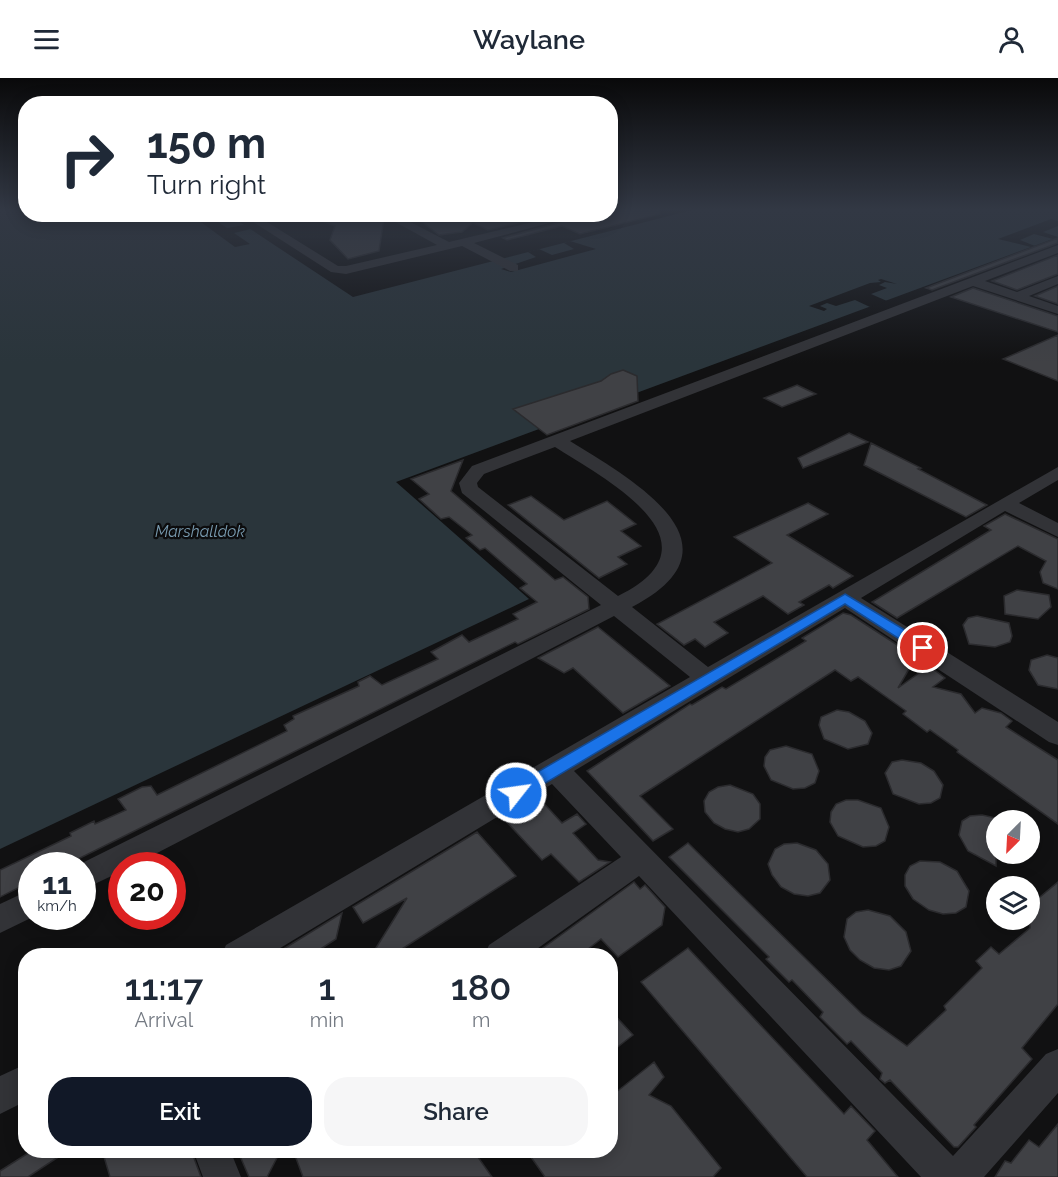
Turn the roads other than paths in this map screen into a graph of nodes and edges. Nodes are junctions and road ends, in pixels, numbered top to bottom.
1 (323, 260) edge
2 (389, 260) edge
3 (499, 260) edge
4 (1029, 260) edge
5 (514, 268) dead end
6 (1058, 280) edge
7 (974, 282) junction
8 (1018, 296) junction
9 (1058, 310) edge
10 (556, 440) junction
11 (1058, 472) edge
12 (1004, 504) junction
13 (1058, 531) edge
14 (845, 598) junction
15 (616, 606) junction
16 (709, 680) junction
17 (1058, 735) edge
18 (556, 770) junction
19 (641, 859) junction
20 (96, 871) edge
21 (18, 910) edge
22 (0, 920) edge
23 (251, 948) edge
24 (512, 948) edge
25 (1058, 1066) edge
26 (18, 1086) edge
27 (0, 1096) edge
28 (947, 1177) edge
29 (959, 1177) edge

1 - 2 lane
3 - 5 lane
4 - 7 lane
6 - 8 lane
7 - 8 lane
7 - 10 lane
8 - 9 lane
10 - 15 lane
10 - 15 lane
11 - 12 lane
12 - 13 lane
12 - 14 lane
14 - 16 lane
14 - 17 lane
15 - 16 lane
15 - 20 lane
16 - 18 lane
18 - 19 lane
18 - 23 lane
19 - 24 lane
19 - 28 lane
21 - 22 lane
25 - 29 lane
26 - 27 lane

